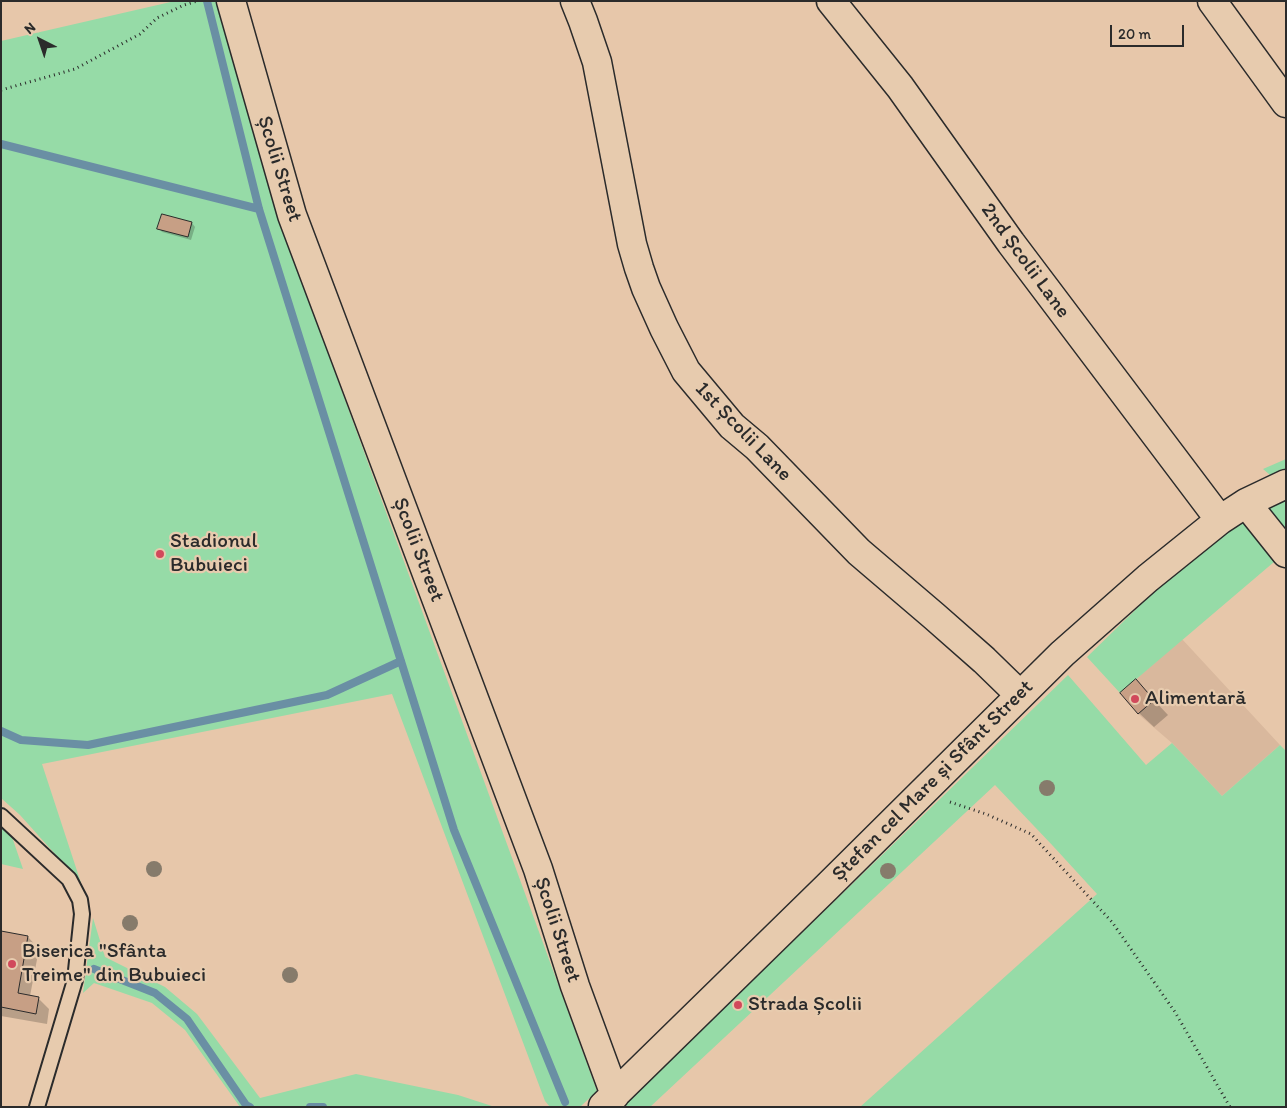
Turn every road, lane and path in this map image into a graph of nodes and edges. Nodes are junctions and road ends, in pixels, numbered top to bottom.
1 (196, 1) edge
2 (231, 1) edge
3 (574, 1) edge
4 (832, 1) edge
5 (1212, 1) edge
6 (1, 90) edge
7 (1286, 102) edge
8 (1286, 484) edge
9 (1246, 503) junction
10 (1220, 520) junction
11 (1286, 553) edge
12 (1020, 695) junction
13 (922, 792) junction
14 (1, 816) edge
15 (609, 1101) edge
16 (36, 1107) edge
17 (1230, 1107) edge

1 - 6 path
2 - 15 street, Școlii Street
3 - 12 street, 1st Școlii Lane
4 - 10 street, 2nd Școlii Lane
5 - 7 street
8 - 9 street, Ștefan cel Mare și Sfânt Street
9 - 10 street, Ștefan cel Mare și Sfânt Street
9 - 11 street
10 - 12 street, Ștefan cel Mare și Sfânt Street
12 - 13 street, Ștefan cel Mare și Sfânt Street
13 - 15 street, Ștefan cel Mare și Sfânt Street
13 - 17 path
14 - 16 lane

